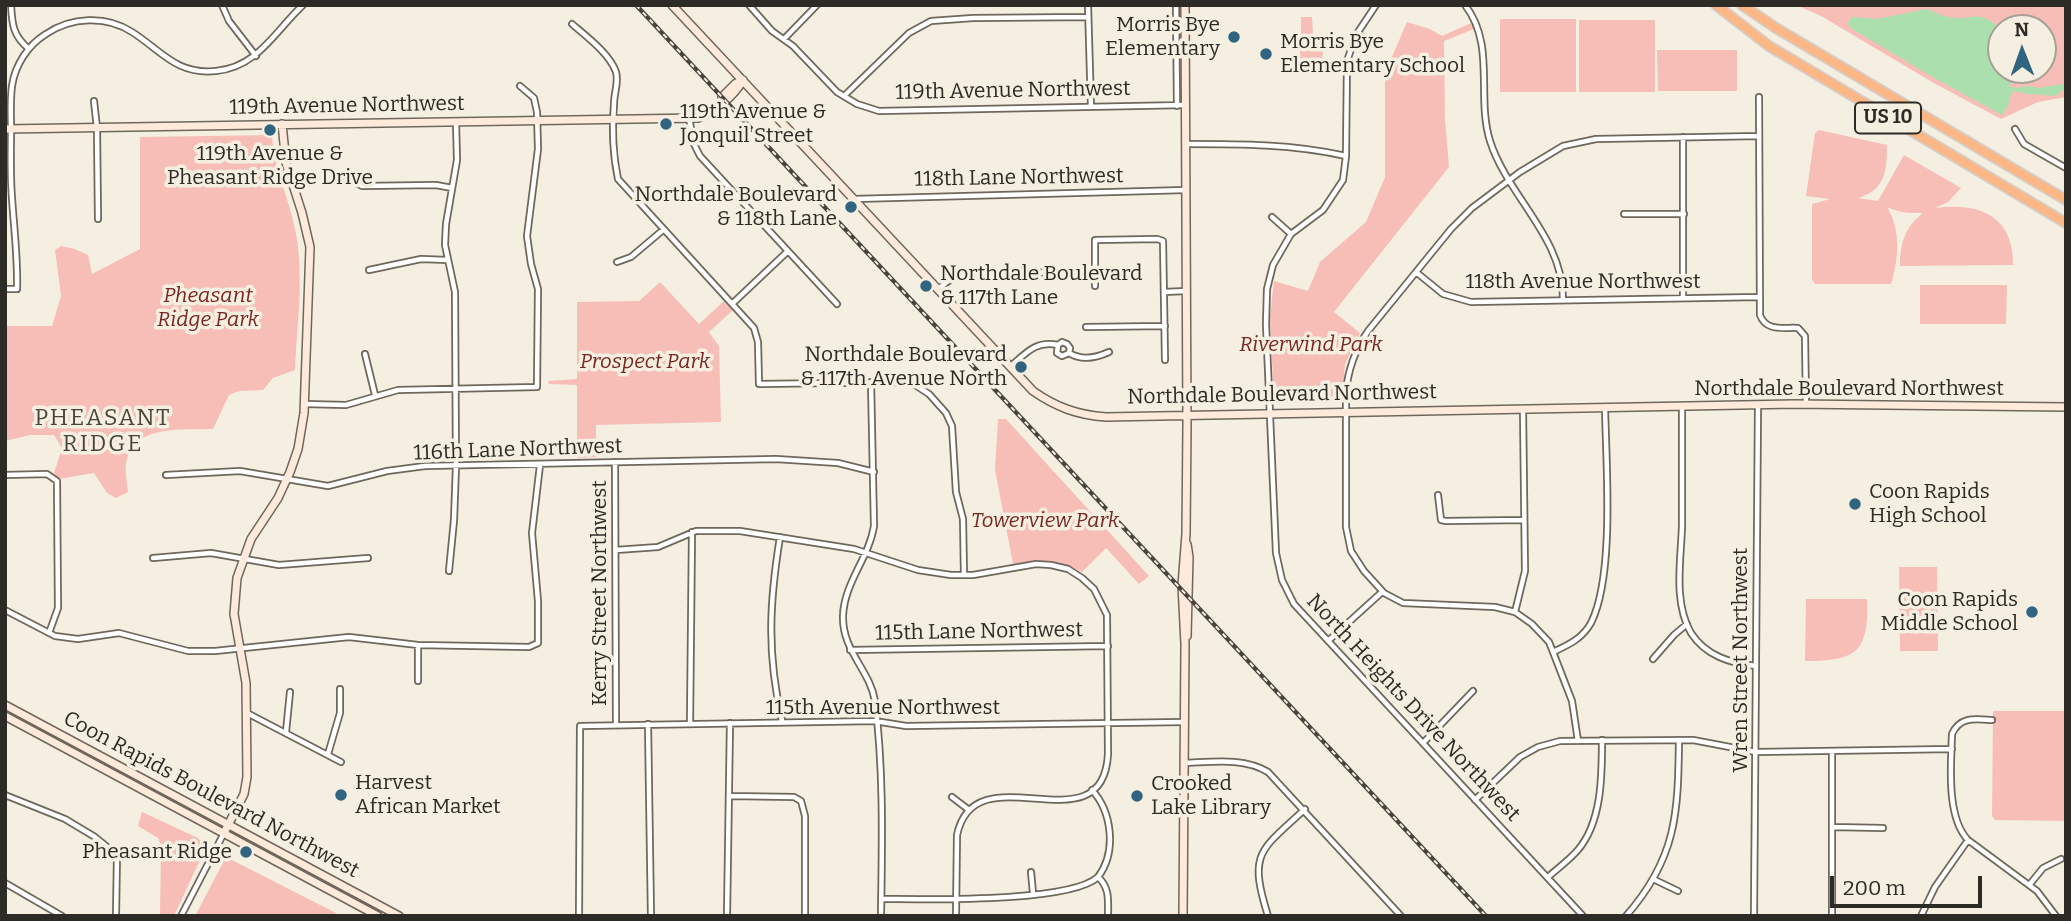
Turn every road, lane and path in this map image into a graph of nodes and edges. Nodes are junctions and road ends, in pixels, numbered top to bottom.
1 (12, 5) edge
2 (222, 5) edge
3 (303, 5) edge
4 (672, 5) edge
5 (749, 5) edge
6 (817, 5) edge
7 (1088, 5) edge
8 (1176, 5) edge
9 (1185, 5) edge
10 (1376, 5) edge
11 (1465, 5) edge
12 (1716, 5) edge
13 (1742, 5) edge
14 (1088, 16) junction
15 (572, 24) dead end
16 (784, 39) junction
17 (29, 49) junction
18 (256, 56) junction
19 (743, 80) junction
20 (520, 86) dead end
21 (844, 96) junction
22 (1759, 97) dead end
23 (94, 101) dead end
24 (1186, 105) junction
25 (1177, 106) junction
26 (1091, 107) junction
27 (689, 117) junction
28 (614, 119) junction
29 (537, 120) junction
30 (456, 121) junction
31 (282, 124) junction
32 (97, 128) junction
33 (8, 129) edge
34 (2015, 129) dead end
35 (1759, 136) junction
36 (1683, 137) junction
37 (1186, 144) junction
38 (1346, 156) junction
39 (2066, 168) edge
40 (347, 178) dead end
41 (1510, 180) junction
42 (452, 188) junction
43 (1186, 190) junction
44 (854, 199) junction
45 (2066, 200) edge
46 (1624, 214) dead end
47 (1684, 214) junction
48 (1272, 217) dead end
49 (97, 219) dead end
50 (2066, 223) edge
51 (663, 230) junction
52 (1291, 234) junction
53 (788, 251) junction
54 (448, 260) junction
55 (617, 262) dead end
56 (369, 270) dead end
57 (1055, 272) dead end
58 (1415, 272) junction
59 (1096, 286) dead end
60 (5, 289) edge
61 (938, 289) junction
62 (1186, 291) junction
63 (1164, 292) junction
64 (1759, 297) junction
65 (1684, 298) junction
66 (1563, 300) junction
67 (733, 303) junction
68 (837, 304) dead end
69 (1165, 326) junction
70 (1086, 327) dead end
71 (1058, 345) junction
72 (1109, 352) dead end
73 (1069, 353) junction
74 (365, 354) dead end
75 (1165, 360) dead end
76 (1010, 366) junction
77 (871, 382) junction
78 (456, 389) junction
79 (375, 395) junction
80 (305, 404) junction
81 (1806, 404) junction
82 (1758, 405) junction
83 (1682, 406) junction
84 (1605, 407) junction
85 (2066, 407) edge
86 (1523, 408) junction
87 (1346, 411) junction
88 (1270, 412) junction
89 (1187, 414) junction
90 (615, 462) junction
91 (540, 465) junction
92 (456, 466) junction
93 (874, 472) junction
94 (5, 475) edge
95 (166, 475) dead end
96 (287, 479) junction
97 (1438, 495) dead end
98 (1524, 520) junction
99 (692, 533) junction
100 (780, 537) junction
101 (616, 550) junction
102 (865, 551) junction
103 (153, 558) dead end
104 (368, 558) dead end
105 (242, 559) junction
106 (449, 571) dead end
107 (964, 575) junction
108 (1382, 592) junction
109 (5, 610) edge
110 (1515, 612) junction
111 (1687, 624) junction
112 (49, 633) junction
113 (1328, 641) junction
114 (418, 645) junction
115 (1108, 646) junction
116 (239, 648) junction
117 (850, 650) junction
118 (1553, 652) junction
119 (1653, 659) dead end
120 (1756, 666) junction
121 (418, 681) dead end
122 (340, 689) dead end
123 (1473, 691) dead end
124 (290, 692) dead end
125 (5, 705) edge
126 (247, 712) junction
127 (5, 716) edge
128 (1992, 720) dead end
129 (782, 721) junction
130 (875, 721) junction
131 (1108, 722) junction
132 (1185, 722) junction
133 (730, 723) junction
134 (648, 724) junction
135 (690, 724) junction
136 (616, 725) junction
137 (286, 732) junction
138 (1602, 740) junction
139 (1679, 740) junction
140 (1578, 741) junction
141 (1423, 743) junction
142 (1952, 749) junction
143 (1832, 751) junction
144 (1756, 752) junction
145 (328, 754) junction
146 (341, 762) dead end
147 (1184, 763) junction
148 (1092, 790) junction
149 (5, 795) edge
150 (729, 796) junction
151 (952, 797) dead end
152 (1475, 800) junction
153 (1305, 809) junction
154 (969, 810) junction
155 (229, 824) junction
156 (1832, 827) junction
157 (1883, 828) dead end
158 (225, 833) junction
159 (1968, 840) junction
160 (2061, 859) dead end
161 (1031, 872) dead end
162 (1098, 877) junction
163 (1548, 877) junction
164 (1653, 879) junction
165 (5, 883) edge
166 (2030, 884) junction
167 (1678, 891) dead end
168 (1033, 893) junction
169 (881, 899) junction
170 (956, 899) junction
171 (62, 916) edge
172 (116, 916) edge
173 (181, 916) edge
174 (378, 916) edge
175 (399, 916) edge
176 (579, 916) edge
177 (651, 916) edge
178 (727, 916) edge
179 (805, 916) edge
180 (881, 916) edge
181 (956, 916) edge
182 (1108, 916) edge
183 (1183, 916) edge
184 (1268, 916) edge
185 (1401, 916) edge
186 (1583, 916) edge
187 (1626, 916) edge
188 (1754, 916) edge
189 (1832, 916) edge
190 (1921, 916) edge
191 (2056, 916) edge

1 - 17 street
2 - 18 street
3 - 18 street
4 - 19 street, Northdale Boulevard Northwest
5 - 16 street
6 - 16 street
7 - 14 street
8 - 25 street
9 - 24 street
10 - 38 street
11 - 41 street
12 - 50 highway, US 10
13 - 45 highway, US 10
14 - 21 street
14 - 26 street
15 - 28 street
16 - 21 street
17 - 18 street
17 - 33 street
19 - 27 street, 119th Avenue Northwest
19 - 44 street, Northdale Boulevard Northwest
20 - 29 street
21 - 26 street, 119th Avenue Northwest
22 - 35 street
23 - 32 street
24 - 25 street, 119th Avenue Northwest
24 - 37 street
25 - 26 street, 119th Avenue Northwest
27 - 28 street, 119th Avenue Northwest
27 - 53 street
28 - 29 street, 119th Avenue Northwest
28 - 51 street
29 - 30 street, 119th Avenue Northwest
29 - 78 street
30 - 31 street, 119th Avenue Northwest
30 - 42 street
31 - 32 street, 119th Avenue Northwest
31 - 80 street
32 - 33 street, 119th Avenue Northwest
32 - 49 street
33 - 60 street
34 - 39 street
35 - 36 street
35 - 64 street
36 - 41 street
36 - 47 street
37 - 38 street
37 - 43 street
38 - 52 street
40 - 42 street
41 - 58 street
41 - 66 street
42 - 54 street
43 - 44 street, 118th Lane Northwest
43 - 62 street
44 - 61 street, Northdale Boulevard Northwest
46 - 47 street
47 - 65 street
48 - 52 street
51 - 55 street
51 - 67 street
52 - 88 street, North Heights Drive Northwest
53 - 67 street
53 - 68 street
54 - 56 street
54 - 78 street
57 - 61 street
58 - 66 street, 118th Avenue Northwest
58 - 87 street
59 - 63 street
61 - 76 street, Northdale Boulevard Northwest
62 - 63 street
62 - 89 street
63 - 69 street
64 - 65 street, 118th Avenue Northwest
64 - 81 street
65 - 66 street, 118th Avenue Northwest
67 - 77 street
69 - 70 street
69 - 75 street
71 - 73 street
71 - 73 street
71 - 76 street
72 - 73 street
74 - 79 street
76 - 89 street, Northdale Boulevard Northwest
77 - 93 street
77 - 107 street
78 - 79 street
78 - 92 street
79 - 80 street
80 - 96 street
81 - 82 street, Northdale Boulevard Northwest
81 - 85 street, Northdale Boulevard Northwest
82 - 83 street, Northdale Boulevard Northwest
82 - 120 street, Wren Street Northwest
83 - 84 street, Northdale Boulevard Northwest
83 - 111 street
84 - 86 street, Northdale Boulevard Northwest
84 - 118 street
86 - 87 street, Northdale Boulevard Northwest
86 - 98 street
87 - 88 street, Northdale Boulevard Northwest
87 - 108 street
88 - 89 street, Northdale Boulevard Northwest
88 - 113 street, North Heights Drive Northwest
89 - 132 street
90 - 91 street, 116th Lane Northwest
90 - 93 street, 116th Lane Northwest
90 - 101 street, Kerry Street Northwest
91 - 92 street, 116th Lane Northwest
91 - 114 street
92 - 96 street, 116th Lane Northwest
92 - 106 street
93 - 102 street
94 - 112 street
95 - 96 street, 116th Lane Northwest
96 - 105 street
97 - 98 street
98 - 110 street
99 - 100 street
99 - 101 street
99 - 135 street
100 - 102 street
100 - 129 street
101 - 136 street, Kerry Street Northwest
102 - 107 street
102 - 117 street
103 - 105 street
104 - 105 street
105 - 116 street
107 - 115 street
108 - 110 street
108 - 113 street
109 - 112 street
110 - 118 street
111 - 119 street
111 - 120 street
112 - 116 street
113 - 141 street, North Heights Drive Northwest
114 - 116 street
114 - 121 street
115 - 117 street, 115th Lane Northwest
115 - 131 street
116 - 126 street
117 - 130 street
118 - 140 street
120 - 144 street, Wren Street Northwest
122 - 145 street
123 - 141 street
124 - 137 street
125 - 155 street, Coon Rapids Boulevard Northwest
126 - 137 street
126 - 155 street
127 - 158 street, Coon Rapids Boulevard Northwest
128 - 142 street
129 - 130 street, 115th Avenue Northwest
129 - 133 street, 115th Avenue Northwest
130 - 131 street, 115th Avenue Northwest
130 - 169 street
131 - 132 street, 115th Avenue Northwest
131 - 148 street
132 - 147 street
133 - 135 street, 115th Avenue Northwest
133 - 150 street
134 - 135 street, 115th Avenue Northwest
134 - 136 street, 115th Avenue Northwest
134 - 177 street
136 - 176 street, 115th Avenue Northwest
137 - 145 street
138 - 139 street
138 - 140 street
138 - 163 street
139 - 144 street
139 - 164 street
140 - 152 street
141 - 152 street, North Heights Drive Northwest
142 - 143 street
142 - 159 street
143 - 144 street
143 - 156 street
144 - 188 street, Wren Street Northwest
145 - 146 street
147 - 153 street
147 - 183 street
148 - 154 street
148 - 162 street
149 - 172 street
150 - 178 street
150 - 179 street
151 - 154 street
152 - 163 street, North Heights Drive Northwest
153 - 184 street
153 - 185 street
154 - 170 street
155 - 158 street
155 - 175 street, Coon Rapids Boulevard Northwest
156 - 157 street
156 - 189 street
158 - 173 street
158 - 174 street, Coon Rapids Boulevard Northwest
159 - 166 street
159 - 190 street
160 - 166 street
161 - 168 street
162 - 168 street
162 - 182 street
163 - 186 street, North Heights Drive Northwest
164 - 167 street
164 - 187 street
165 - 171 street
166 - 191 street
168 - 170 street
169 - 170 street
169 - 180 street
170 - 181 street

